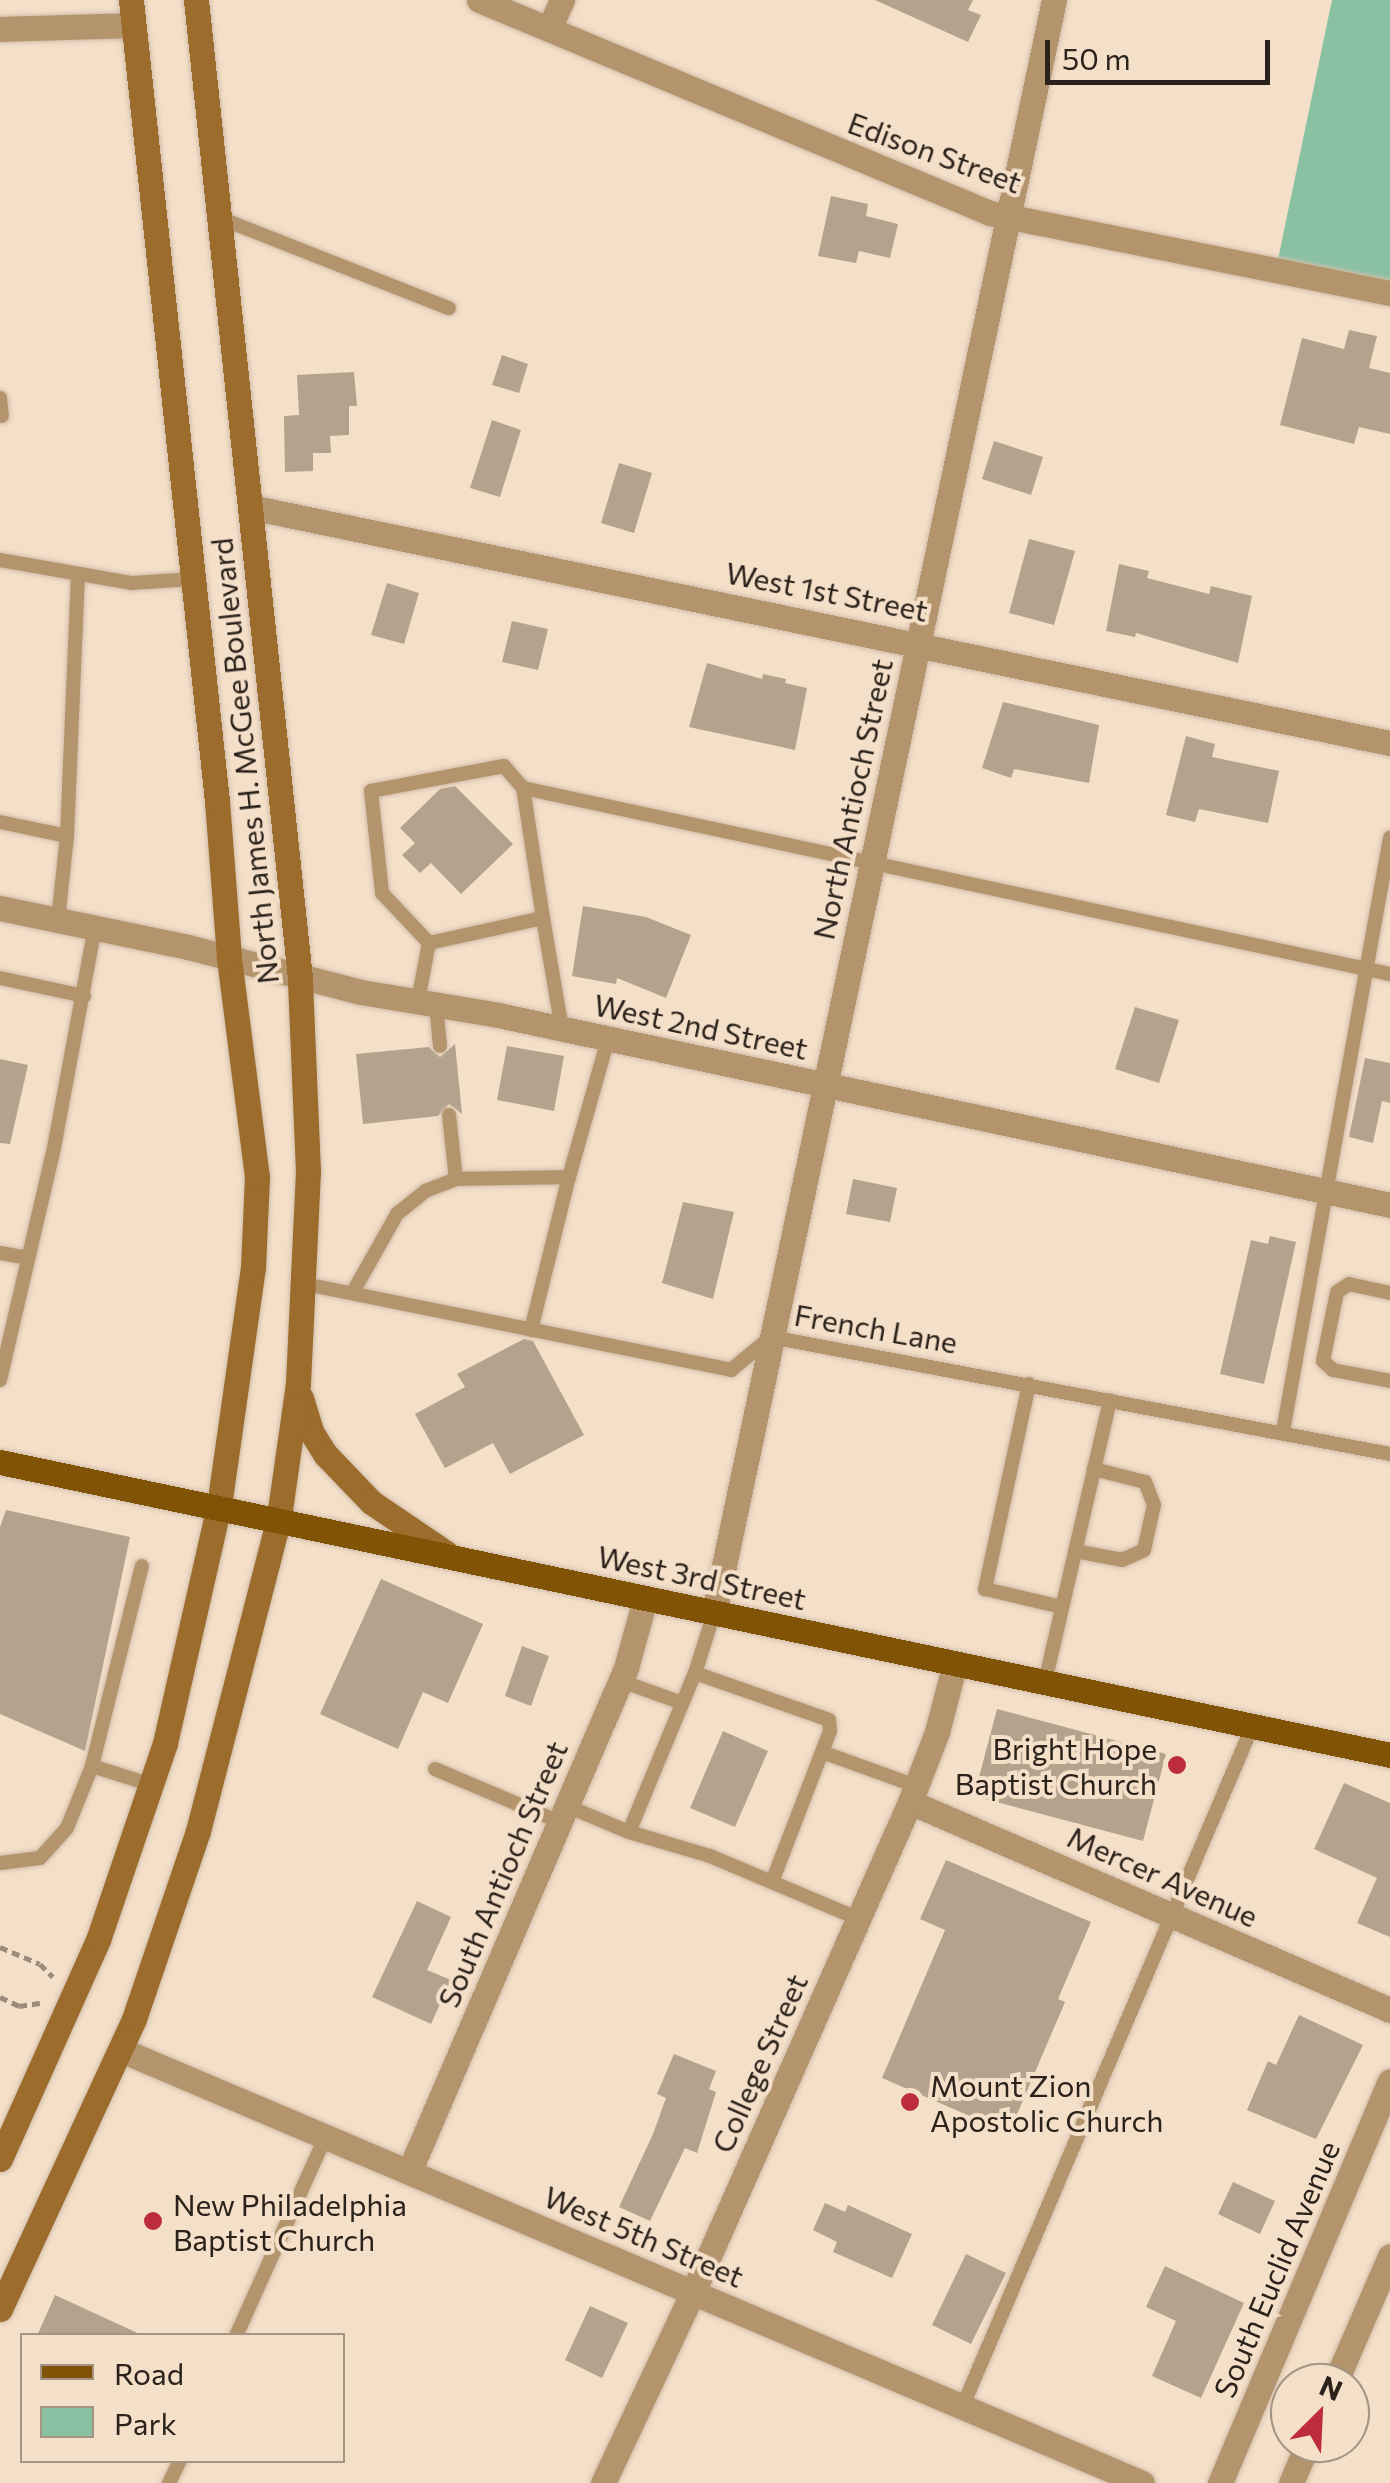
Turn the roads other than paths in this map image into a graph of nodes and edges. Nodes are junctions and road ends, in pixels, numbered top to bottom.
1 (196, 0) edge
2 (479, 0) edge
3 (562, 0) edge
4 (1054, 0) edge
5 (132, 12) edge
6 (0, 29) edge
7 (549, 29) junction
8 (1009, 216) junction
9 (220, 218) junction
10 (1390, 293) edge
11 (449, 308) dead end
12 (0, 398) edge
13 (2, 416) edge
14 (250, 507) junction
15 (0, 560) edge
16 (78, 574) junction
17 (193, 579) junction
18 (919, 642) junction
19 (1390, 743) edge
20 (523, 788) junction
21 (0, 822) edge
22 (67, 836) junction
23 (1390, 838) edge
24 (872, 860) junction
25 (0, 908) edge
26 (543, 918) junction
27 (58, 920) junction
28 (95, 927) junction
29 (428, 943) junction
30 (229, 957) junction
31 (1369, 970) junction
32 (1390, 974) edge
33 (0, 978) edge
34 (300, 978) junction
35 (84, 996) junction
36 (427, 1003) junction
37 (562, 1029) junction
38 (608, 1039) junction
39 (440, 1046) dead end
40 (822, 1085) junction
41 (449, 1115) dead end
42 (569, 1177) junction
43 (456, 1179) junction
44 (1329, 1192) junction
45 (1390, 1205) edge
46 (0, 1254) edge
47 (27, 1258) junction
48 (305, 1284) junction
49 (353, 1292) junction
50 (1390, 1293) edge
51 (531, 1330) junction
52 (771, 1336) junction
53 (0, 1380) edge
54 (1390, 1381) edge
55 (298, 1383) junction
56 (1029, 1384) junction
57 (1110, 1400) junction
58 (1283, 1432) junction
59 (1390, 1454) edge
60 (0, 1462) edge
61 (1094, 1470) junction
62 (219, 1506) junction
63 (279, 1517) junction
64 (1075, 1551) junction
65 (451, 1556) junction
66 (142, 1566) dead end
67 (644, 1599) junction
68 (1062, 1607) junction
69 (714, 1613) junction
70 (955, 1662) junction
71 (695, 1673) junction
72 (621, 1681) junction
73 (1045, 1682) junction
74 (682, 1702) junction
75 (1252, 1727) junction
76 (822, 1752) junction
77 (1390, 1754) edge
78 (92, 1766) junction
79 (435, 1769) dead end
80 (152, 1785) junction
81 (914, 1794) junction
82 (564, 1814) junction
83 (629, 1832) junction
84 (0, 1863) edge
85 (772, 1882) junction
86 (1172, 1915) junction
87 (859, 1919) junction
88 (1390, 2010) edge
89 (121, 2050) junction
90 (1390, 2081) edge
91 (325, 2138) junction
92 (0, 2159) edge
93 (409, 2172) junction
94 (1390, 2256) edge
95 (693, 2292) junction
96 (0, 2309) edge
97 (237, 2333) edge
98 (1343, 2363) edge
99 (962, 2408) junction
100 (604, 2483) edge
101 (1142, 2483) edge
102 (1220, 2483) edge

1 - 9 main road, North James H. McGee Boulevard
2 - 7 street, Edison Street
3 - 7 street
4 - 8 street, North Antioch Street
5 - 6 street
5 - 17 main road, North James H. McGee Boulevard
7 - 8 street, Edison Street
8 - 10 street, Edison Street
8 - 18 street, North Antioch Street
9 - 11 lane
9 - 14 main road, North James H. McGee Boulevard
12 - 13 lane
14 - 18 street, West 1st Street
14 - 34 main road, North James H. McGee Boulevard
15 - 16 lane
16 - 17 lane
16 - 22 lane
17 - 30 main road, North James H. McGee Boulevard
18 - 19 street, West 1st Street
18 - 24 street, North Antioch Street
20 - 24 lane
20 - 26 lane
20 - 29 lane
21 - 22 lane
22 - 27 lane
23 - 31 lane
24 - 31 lane
24 - 40 street, North Antioch Street
25 - 27 street, West 2nd Street
26 - 29 lane
26 - 37 lane
27 - 28 street, West 2nd Street
28 - 30 street, West 2nd Street
28 - 35 lane
29 - 36 lane
30 - 34 street, West 2nd Street
30 - 62 main road, North James H. McGee Boulevard
31 - 32 lane
31 - 44 lane
33 - 35 lane
34 - 36 street, West 2nd Street
34 - 48 main road, North James H. McGee Boulevard
35 - 47 lane
36 - 37 street, West 2nd Street
36 - 39 lane
37 - 38 street, West 2nd Street
38 - 40 street, West 2nd Street
38 - 42 lane
40 - 44 street, West 2nd Street
40 - 52 street, North Antioch Street
41 - 43 lane
42 - 43 lane
42 - 51 lane
43 - 49 lane
44 - 45 street, West 2nd Street
44 - 58 lane
46 - 47 lane
47 - 53 lane
48 - 49 lane, French Lane
48 - 55 main road, North James H. McGee Boulevard
49 - 51 lane, French Lane
50 - 54 lane
51 - 52 lane, French Lane
52 - 56 lane, French Lane
52 - 69 street, North Antioch Street
55 - 63 main road, North James H. McGee Boulevard
55 - 65 main road
56 - 57 lane, French Lane
56 - 68 lane
57 - 58 lane, French Lane
57 - 61 lane
58 - 59 lane, French Lane
60 - 62 main road, West 3rd Street
61 - 64 lane
61 - 64 lane
62 - 63 main road, West 3rd Street
62 - 80 main road, North James H. McGee Boulevard
63 - 65 main road, West 3rd Street
63 - 89 main road, North James H. McGee Boulevard
64 - 68 lane
65 - 67 main road, West 3rd Street
66 - 78 lane
67 - 69 main road, West 3rd Street
67 - 72 street, South Antioch Street
68 - 73 lane
69 - 70 main road, West 3rd Street
69 - 71 lane
70 - 73 main road, West 3rd Street
70 - 81 street, College Street
71 - 74 lane
71 - 76 lane
72 - 74 lane
72 - 82 street, South Antioch Street
73 - 75 main road, West 3rd Street
74 - 83 lane
75 - 77 main road, West 3rd Street
75 - 86 lane
76 - 81 lane
76 - 85 lane
78 - 80 lane
78 - 84 lane
79 - 82 lane
80 - 92 main road, North James H. McGee Boulevard
81 - 86 street, Mercer Avenue
81 - 87 street, College Street
82 - 83 lane
82 - 93 street, South Antioch Street
83 - 85 lane
85 - 87 lane
86 - 88 street, Mercer Avenue
86 - 99 lane
87 - 95 street, College Street
89 - 91 street, West 5th Street
89 - 96 main road, North James H. McGee Boulevard
90 - 102 street, South Euclid Avenue
91 - 93 street, West 5th Street
91 - 97 lane
93 - 95 street, West 5th Street
94 - 98 street
95 - 99 street, West 5th Street
95 - 100 street, College Street
99 - 101 street, West 5th Street

